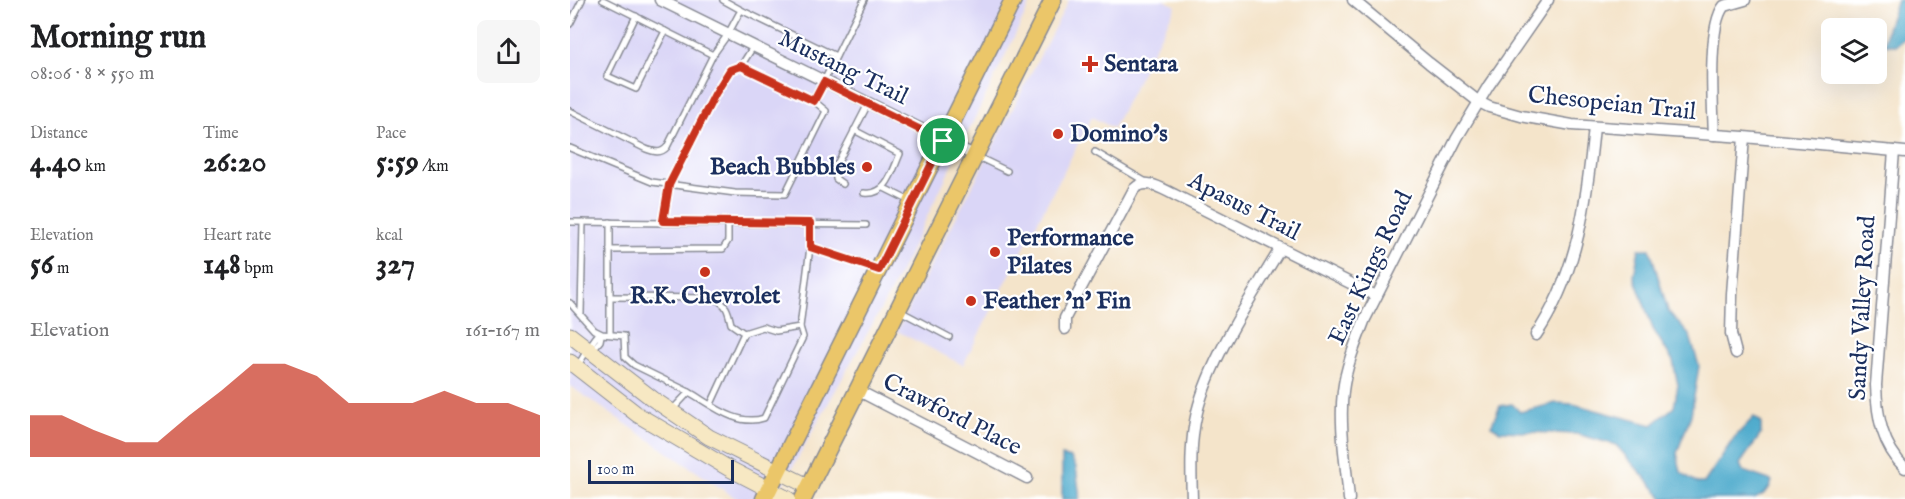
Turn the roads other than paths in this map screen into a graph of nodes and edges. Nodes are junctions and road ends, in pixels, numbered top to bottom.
1 (582, 0) edge
2 (603, 0) edge
3 (660, 0) edge
4 (723, 0) edge
5 (864, 0) edge
6 (1053, 0) edge
7 (1353, 0) edge
8 (1548, 0) edge
9 (1745, 0) edge
10 (1011, 1) edge
11 (741, 10) junction
12 (636, 16) junction
13 (570, 24) edge
14 (665, 31) junction
15 (728, 34) junction
16 (753, 47) junction
17 (713, 56) junction
18 (836, 56) junction
19 (741, 66) junction
20 (824, 82) junction
21 (814, 101) junction
22 (1479, 102) junction
23 (868, 104) junction
24 (570, 111) edge
25 (1594, 127) junction
26 (854, 130) junction
27 (1714, 135) junction
28 (1744, 137) junction
29 (943, 141) junction
30 (570, 148) edge
31 (1095, 152) dead end
32 (1900, 152) edge
33 (976, 156) junction
34 (1007, 171) dead end
35 (1147, 183) junction
36 (843, 184) dead end
37 (669, 185) junction
38 (884, 188) junction
39 (864, 193) dead end
40 (913, 202) junction
41 (663, 221) junction
42 (570, 222) edge
43 (583, 222) junction
44 (610, 222) junction
45 (728, 222) junction
46 (810, 223) junction
47 (866, 225) dead end
48 (810, 247) junction
49 (1280, 249) junction
50 (610, 250) junction
51 (879, 270) junction
52 (1376, 296) junction
53 (611, 297) junction
54 (570, 303) edge
55 (897, 309) junction
56 (581, 314) junction
57 (800, 327) junction
58 (1065, 328) dead end
59 (744, 333) junction
60 (610, 334) junction
61 (570, 335) edge
62 (602, 335) junction
63 (1536, 335) dead end
64 (949, 337) dead end
65 (590, 348) junction
66 (1736, 353) dead end
67 (573, 364) edge
68 (857, 390) junction
69 (689, 392) junction
70 (711, 404) junction
71 (671, 412) junction
72 (1902, 465) edge
73 (778, 471) junction
74 (1027, 478) dead end
75 (806, 493) edge
76 (766, 494) edge
77 (788, 499) edge
78 (1192, 499) edge
79 (1349, 499) edge

1 - 13 lane
2 - 12 lane
3 - 15 street, Mustang Trail
4 - 11 lane
5 - 18 lane
6 - 33 main road
7 - 22 street, Chesopeian Trail
8 - 22 street, East Kings Road
9 - 27 street
10 - 29 main road
11 - 15 lane
11 - 18 lane
12 - 14 lane
12 - 14 lane
14 - 17 lane
15 - 16 street, Mustang Trail
15 - 17 lane
16 - 19 lane
16 - 20 street, Mustang Trail
17 - 24 lane
18 - 20 lane
19 - 21 lane
19 - 37 lane
20 - 21 lane
20 - 23 street, Mustang Trail
21 - 37 lane
22 - 25 street, Chesopeian Trail
22 - 52 street, East Kings Road
23 - 26 lane
23 - 29 street, Mustang Trail
25 - 27 street, Chesopeian Trail
25 - 63 street
26 - 36 lane
26 - 38 lane
27 - 28 street, Chesopeian Trail
28 - 32 street, Chesopeian Trail
28 - 66 street
29 - 33 street, Mustang Trail
29 - 40 main road
30 - 37 lane
31 - 35 lane
32 - 72 street, Sandy Valley Road
33 - 34 lane
33 - 55 main road
35 - 49 street, Apasus Trail
35 - 58 street
37 - 41 lane
38 - 39 lane
38 - 40 lane
40 - 51 main road
41 - 44 lane
41 - 45 lane
42 - 43 lane
43 - 44 lane
43 - 56 lane
44 - 50 lane
45 - 46 lane
45 - 50 lane
46 - 47 lane
46 - 48 lane
48 - 51 lane
48 - 57 lane
49 - 52 street, Apasus Trail
49 - 78 street
50 - 53 lane
51 - 73 main road
52 - 79 street, East Kings Road
53 - 59 lane
53 - 60 lane
54 - 56 lane
55 - 64 lane
55 - 68 main road
56 - 62 lane
57 - 59 lane
57 - 70 lane
59 - 70 lane
60 - 62 lane
60 - 69 lane
61 - 65 main road
62 - 65 lane
65 - 67 lane
65 - 71 main road
67 - 76 main road
68 - 74 street, Crawford Place
68 - 75 main road
69 - 70 lane
69 - 71 lane
71 - 73 main road
73 - 75 main road
73 - 76 main road
76 - 77 main road

